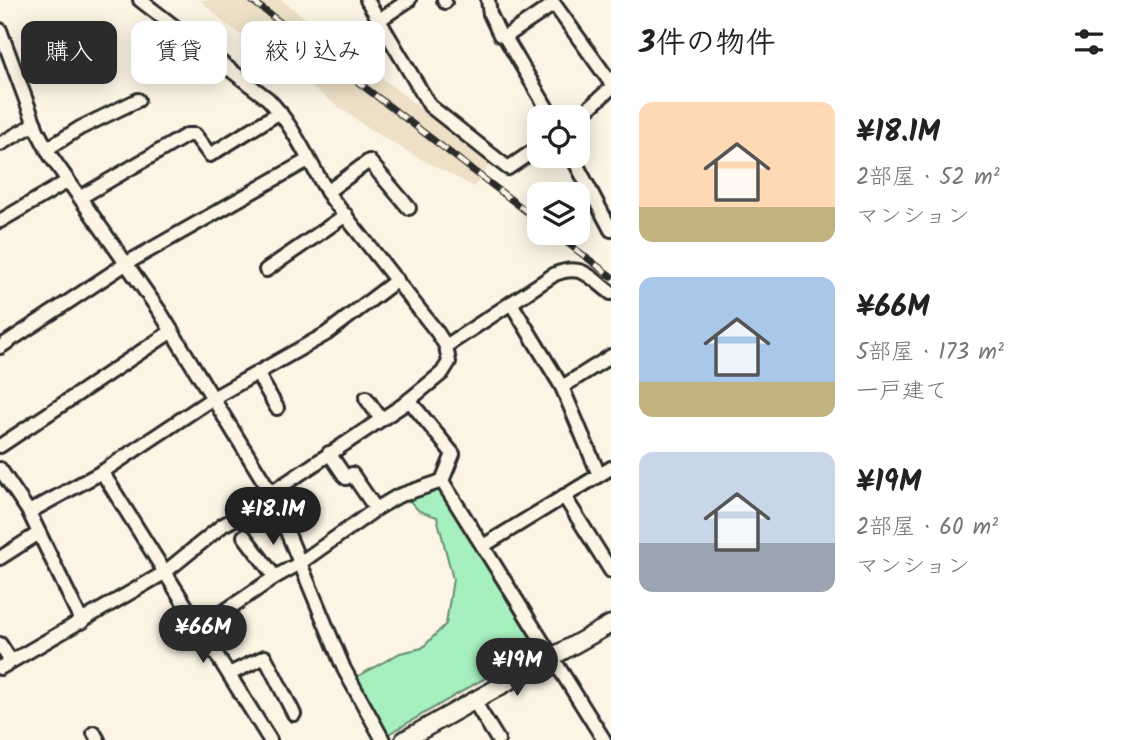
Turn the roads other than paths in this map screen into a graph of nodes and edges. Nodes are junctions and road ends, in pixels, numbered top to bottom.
1 (140, 0) edge
2 (367, 0) edge
3 (409, 0) edge
4 (488, 0) edge
5 (379, 20) junction
6 (0, 30) edge
7 (505, 37) junction
8 (12, 61) junction
9 (0, 67) edge
10 (611, 86) edge
11 (138, 100) dead end
12 (545, 105) edge
13 (590, 106) edge
14 (280, 112) junction
15 (35, 124) junction
16 (0, 144) edge
17 (47, 149) junction
18 (527, 155) edge
19 (308, 160) junction
20 (578, 168) edge
21 (68, 181) junction
22 (327, 192) junction
23 (81, 197) junction
24 (409, 208) dead end
25 (346, 215) junction
26 (0, 221) edge
27 (611, 230) edge
28 (127, 263) junction
29 (266, 270) dead end
30 (397, 280) junction
31 (611, 293) edge
32 (511, 303) junction
33 (172, 331) junction
34 (446, 346) junction
35 (0, 347) edge
36 (611, 356) edge
37 (257, 373) junction
38 (562, 387) junction
39 (213, 398) junction
40 (366, 398) dead end
41 (409, 400) junction
42 (277, 408) dead end
43 (381, 419) junction
44 (0, 446) edge
45 (329, 453) junction
46 (611, 468) edge
47 (102, 472) junction
48 (1, 473) edge
49 (598, 475) junction
50 (442, 481) junction
51 (271, 493) junction
52 (564, 496) junction
53 (376, 509) junction
54 (29, 512) junction
55 (39, 533) junction
56 (244, 536) dead end
57 (483, 546) junction
58 (0, 558) edge
59 (300, 563) junction
60 (611, 572) edge
61 (164, 573) junction
62 (275, 577) junction
63 (82, 622) junction
64 (611, 624) edge
65 (200, 628) junction
66 (0, 644) edge
67 (552, 657) junction
68 (5, 664) edge
69 (229, 674) junction
70 (474, 701) junction
71 (294, 714) dead end
72 (270, 740) edge
73 (383, 740) edge
74 (404, 740) edge
75 (498, 740) edge
76 (604, 740) edge

1 - 14 street
2 - 5 street
3 - 5 street
4 - 7 street
5 - 18 street
6 - 8 street
7 - 10 street
7 - 12 street
8 - 9 street
8 - 15 street
10 - 13 street
11 - 17 street
14 - 19 street
14 - 23 street
15 - 16 street
15 - 17 street
17 - 21 street
19 - 22 street
19 - 28 street
20 - 27 street
21 - 23 street
21 - 26 street
22 - 24 street
22 - 25 street
23 - 28 street
25 - 29 street
25 - 30 street
28 - 33 street
28 - 35 street
30 - 34 street
30 - 37 street
31 - 32 street
32 - 34 street
32 - 38 street
33 - 39 street
33 - 44 street
34 - 41 street
36 - 38 street
37 - 39 street
37 - 42 street
38 - 49 street
39 - 47 street
39 - 51 street
40 - 43 street
41 - 43 street
41 - 50 street
43 - 45 street
45 - 51 street
45 - 53 street
46 - 49 street
47 - 54 street
47 - 61 street
48 - 54 street
49 - 52 street
50 - 53 street
50 - 57 street
51 - 59 street
51 - 61 street
52 - 57 street
52 - 60 street
53 - 59 street
54 - 55 street
55 - 58 street
55 - 63 street
56 - 62 street
57 - 67 street
59 - 62 street
59 - 73 street
61 - 63 street
61 - 65 street
62 - 65 street
63 - 68 street
64 - 67 street
65 - 69 street
66 - 68 street
67 - 70 street
67 - 76 street
69 - 71 street
69 - 72 street
70 - 74 street
70 - 75 street

